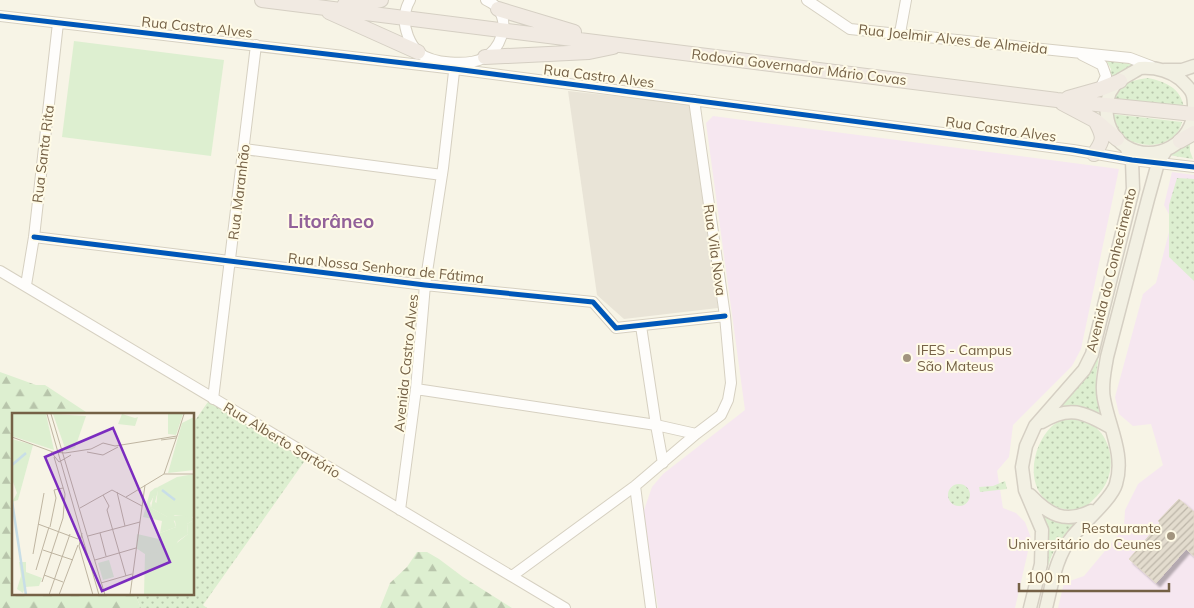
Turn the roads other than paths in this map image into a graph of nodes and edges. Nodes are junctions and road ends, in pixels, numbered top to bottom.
1 (262, 0) edge
2 (381, 0) edge
3 (410, 0) edge
4 (807, 0) edge
5 (906, 0) edge
6 (492, 3) edge
7 (317, 7) junction
8 (0, 16) edge
9 (404, 18) junction
10 (58, 23) junction
11 (504, 30) junction
12 (900, 33) junction
13 (621, 44) junction
14 (256, 45) junction
15 (418, 52) junction
16 (1077, 52) junction
17 (485, 57) junction
18 (455, 66) junction
19 (1194, 66) edge
20 (1162, 70) junction
21 (1120, 80) junction
22 (1100, 89) junction
23 (1194, 94) edge
24 (694, 100) junction
25 (1057, 100) junction
26 (1107, 105) junction
27 (1194, 114) edge
28 (1096, 121) junction
29 (1194, 133) edge
30 (1180, 141) junction
31 (1121, 143) junction
32 (244, 149) junction
33 (1166, 150) junction
34 (1094, 154) junction
35 (1132, 160) junction
36 (1158, 163) junction
37 (1194, 167) edge
38 (442, 175) junction
39 (34, 237) junction
40 (230, 262) junction
41 (0, 271) edge
42 (26, 285) junction
43 (425, 285) junction
44 (724, 316) junction
45 (641, 326) junction
46 (416, 389) junction
47 (213, 399) junction
48 (656, 426) junction
49 (1035, 426) junction
50 (1110, 428) junction
51 (696, 434) junction
52 (663, 463) junction
53 (635, 486) junction
54 (1025, 490) junction
55 (1100, 507) junction
56 (400, 510) junction
57 (512, 576) junction
58 (565, 608) edge
59 (651, 608) edge
60 (1030, 608) edge
61 (1046, 608) edge

1 - 7 highway, Rodovia Governador Mário Covas
2 - 7 highway
3 - 9 street
4 - 12 street, Rua Joelmir Alves de Almeida
5 - 12 street
6 - 11 street
6 - 13 highway
7 - 9 highway, Rodovia Governador Mário Covas
7 - 15 highway
8 - 10 street, Rua Castro Alves
9 - 11 highway, Rodovia Governador Mário Covas
9 - 15 street
10 - 14 street, Rua Castro Alves
10 - 39 street, Rua Santa Rita
11 - 13 highway, Rodovia Governador Mário Covas
11 - 17 street
12 - 16 street, Rua Joelmir Alves de Almeida
13 - 17 highway
13 - 25 highway, Rodovia Governador Mário Covas
14 - 18 street, Rua Castro Alves
14 - 32 street, Rua Maranhão
15 - 18 street
16 - 20 street, Rua Joelmir Alves de Almeida
16 - 22 street, Rua Joelmir Alves de Almeida
17 - 18 street
18 - 24 street, Rua Castro Alves
18 - 38 street, Avenida Castro Alves
19 - 20 main road
20 - 21 main road
20 - 23 main road
21 - 22 highway
21 - 26 main road
22 - 25 highway
23 - 27 main road
24 - 34 street, Rua Castro Alves
24 - 44 street, Rua Vila Nova
25 - 26 highway, Rodovia Governador Mário Covas
25 - 28 highway
26 - 27 highway, Rodovia Governador Mário Covas
26 - 31 main road, Avenida do Conhecimento
27 - 30 main road
28 - 31 highway
28 - 34 highway
29 - 30 highway
30 - 33 main road
31 - 33 main road
31 - 35 main road, Avenida do Conhecimento
32 - 38 street
32 - 40 street, Rua Maranhão
33 - 36 main road, Avenida do Conhecimento
34 - 35 street, Rua Castro Alves
35 - 36 street, Rua Castro Alves
35 - 49 main road, Avenida do Conhecimento
36 - 37 street, Rua Castro Alves
36 - 50 main road, Avenida do Conhecimento
38 - 43 street, Avenida Castro Alves
39 - 40 street, Rua Nossa Senhora de Fátima
39 - 42 street, Rua Santa Rita
40 - 43 street, Rua Nossa Senhora de Fátima
40 - 47 street, Rua Maranhão
41 - 42 street, Rua Alberto Sartório
42 - 47 street, Rua Alberto Sartório
43 - 45 street, Rua Nossa Senhora de Fátima
43 - 46 street, Avenida Castro Alves
44 - 45 street, Rua Nossa Senhora de Fátima
44 - 51 street, Rua Vila Nova
45 - 48 street
46 - 48 street
46 - 56 street, Avenida Castro Alves
47 - 56 street, Rua Alberto Sartório
48 - 51 street
48 - 52 street
49 - 50 main road
49 - 54 main road, Avenida do Conhecimento
50 - 55 main road, Avenida do Conhecimento
51 - 52 street
52 - 53 street
53 - 57 street
53 - 59 street
54 - 55 main road
54 - 60 main road, Avenida do Conhecimento
55 - 61 main road, Avenida do Conhecimento
56 - 57 street, Rua Alberto Sartório
57 - 58 street, Rua Alberto Sartório

